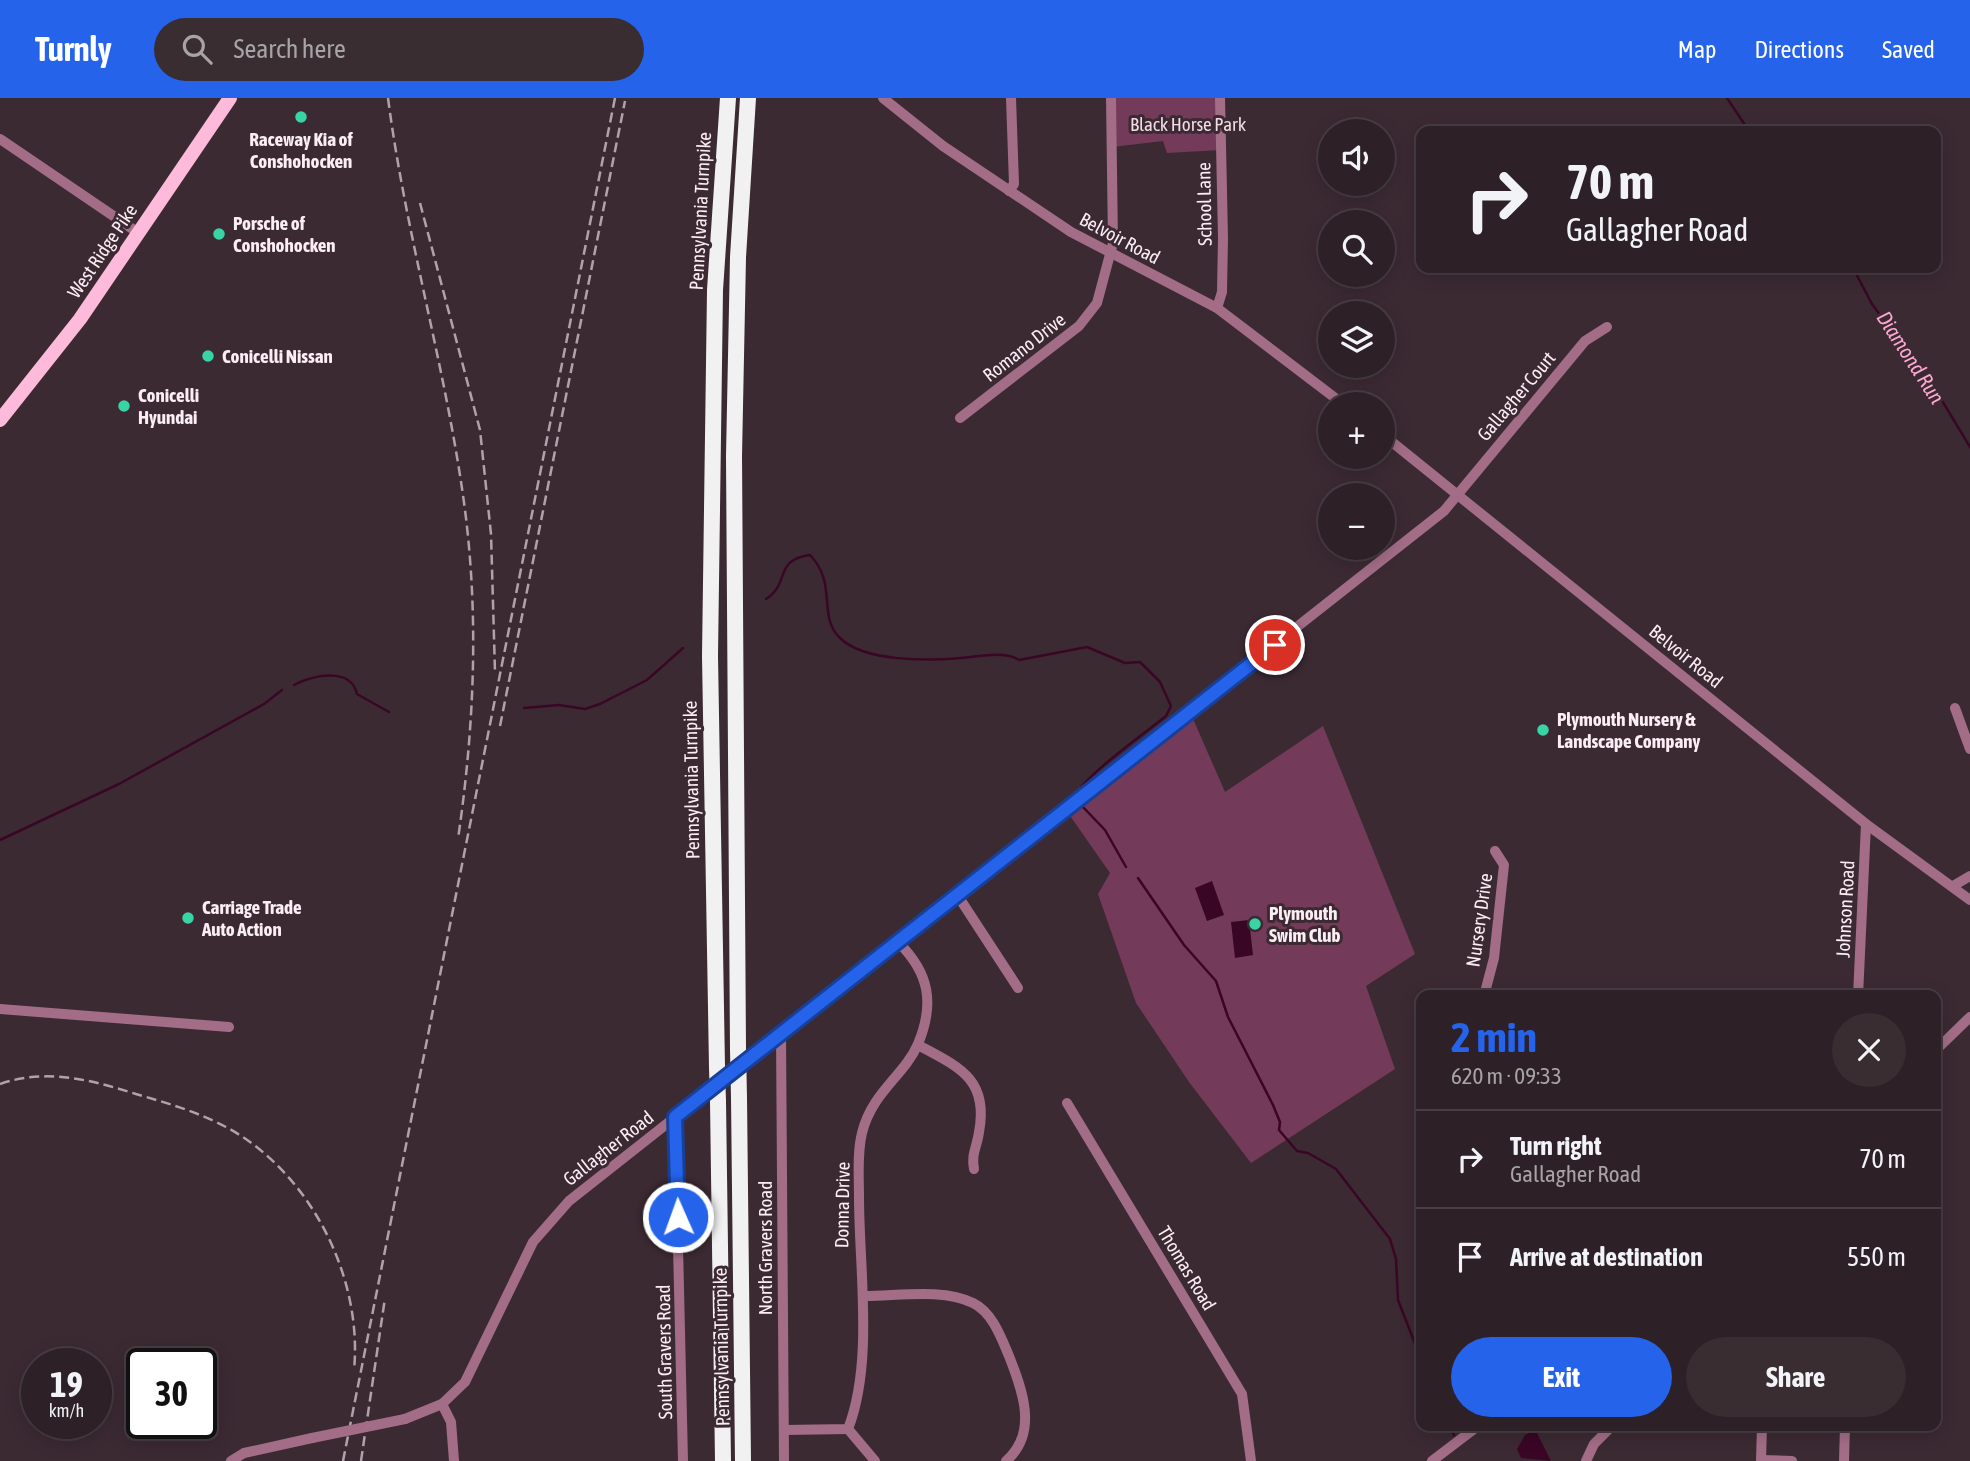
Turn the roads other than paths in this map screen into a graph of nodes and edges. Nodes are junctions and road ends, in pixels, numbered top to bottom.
1 (230, 98) edge
2 (728, 98) edge
3 (748, 98) edge
4 (883, 98) edge
5 (1011, 98) edge
6 (1111, 98) edge
7 (1220, 98) edge
8 (0, 139) edge
9 (1009, 191) junction
10 (137, 232) junction
11 (1111, 255) junction
12 (1217, 308) junction
13 (1607, 327) dead end
14 (1327, 392) edge
15 (960, 418) dead end
16 (0, 420) edge
17 (1395, 444) edge
18 (1457, 493) junction
19 (1955, 708) dead end
20 (1970, 749) edge
21 (1866, 824) junction
22 (1495, 851) dead end
23 (1970, 876) edge
24 (1952, 886) junction
25 (958, 896) junction
26 (1970, 900) edge
27 (899, 943) junction
28 (1018, 988) dead end
29 (1486, 990) edge
30 (1858, 990) edge
31 (0, 1009) edge
32 (1966, 1021) edge
33 (229, 1027) dead end
34 (781, 1034) junction
35 (1970, 1034) edge
36 (918, 1045) junction
37 (1941, 1045) edge
38 (1067, 1103) dead end
39 (675, 1117) junction
40 (974, 1169) dead end
41 (865, 1296) junction
42 (442, 1404) junction
43 (848, 1429) junction
44 (784, 1430) junction
45 (1471, 1431) edge
46 (1607, 1431) edge
47 (1762, 1431) edge
48 (1845, 1431) edge
49 (231, 1461) edge
50 (454, 1461) edge
51 (683, 1461) edge
52 (723, 1461) edge
53 (743, 1461) edge
54 (784, 1461) edge
55 (875, 1461) edge
56 (1006, 1461) edge
57 (1251, 1461) edge
58 (1432, 1461) edge
59 (1586, 1461) edge
60 (1761, 1461) edge
61 (1792, 1461) edge
62 (1844, 1461) edge

1 - 10 main road, West Ridge Pike
2 - 52 highway, Pennsylvania Turnpike, bridge
3 - 53 highway, Pennsylvania Turnpike, bridge
4 - 9 street, Belvoir Road
5 - 9 street
6 - 11 street, Romano Drive
7 - 12 street, School Lane
8 - 10 street
9 - 11 street, Belvoir Road
10 - 16 main road, West Ridge Pike
11 - 12 street, Belvoir Road
11 - 15 street, Romano Drive
12 - 14 street, Belvoir Road
13 - 18 street, Gallagher Court
17 - 18 street, Belvoir Road
18 - 21 street, Belvoir Road
18 - 25 street, Gallagher Road
19 - 20 street
21 - 24 street, Belvoir Road
21 - 30 street, Johnson Road
22 - 29 street, Nursery Drive
23 - 24 street
24 - 26 street, Belvoir Road
25 - 27 street, Gallagher Road
25 - 28 street
27 - 34 street, Gallagher Road
27 - 36 street, Donna Drive
31 - 33 street
32 - 35 street
32 - 37 street
34 - 39 street, Gallagher Road
34 - 44 street, North Gravers Road
36 - 40 street
36 - 41 street, Donna Drive
38 - 57 street, Thomas Road
39 - 42 street, Gallagher Road
39 - 51 street, South Gravers Road
41 - 43 street, Donna Drive
41 - 56 street
42 - 49 street, Gallagher Road, bridge
42 - 50 street
43 - 44 street
43 - 55 street
44 - 54 street, North Gravers Road
45 - 58 street
46 - 59 street
47 - 60 street
48 - 62 street
60 - 61 street

